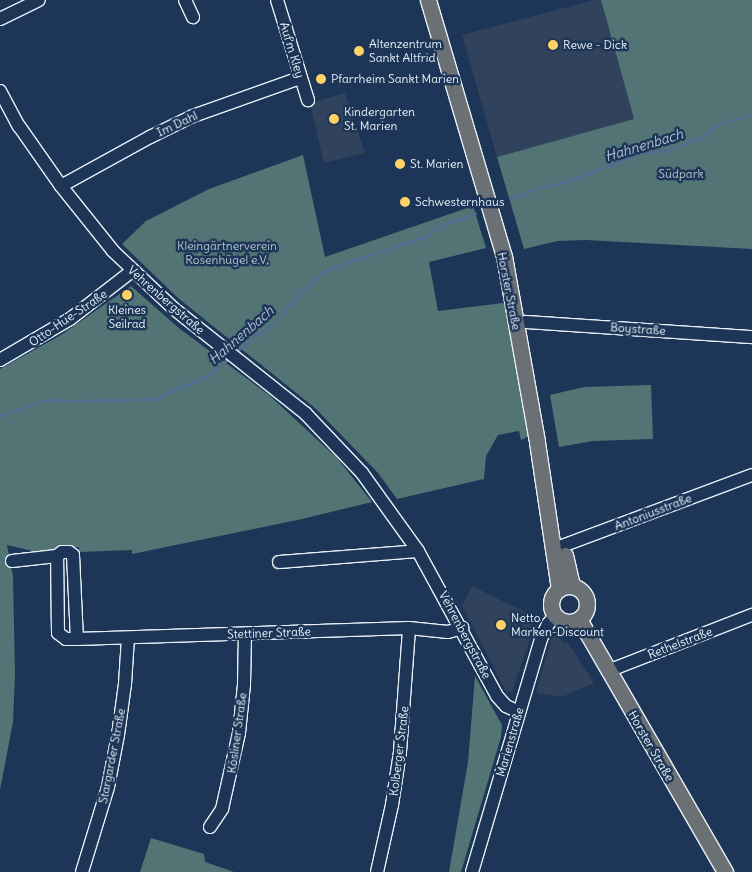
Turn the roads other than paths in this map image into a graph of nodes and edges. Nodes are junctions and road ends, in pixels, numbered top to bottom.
1 (40, 0) edge
2 (185, 0) edge
3 (277, 0) edge
4 (428, 0) edge
5 (438, 0) edge
6 (193, 17) dead end
7 (0, 19) edge
8 (300, 78) junction
9 (0, 91) edge
10 (308, 100) dead end
11 (61, 186) junction
12 (132, 271) junction
13 (525, 322) junction
14 (752, 336) edge
15 (0, 360) edge
16 (752, 475) edge
17 (559, 548) junction
18 (418, 552) junction
19 (57, 556) junction
20 (12, 561) dead end
21 (279, 562) dead end
22 (565, 587) junction
23 (752, 615) edge
24 (555, 616) junction
25 (579, 619) junction
26 (409, 628) junction
27 (462, 628) junction
28 (244, 634) junction
29 (128, 638) junction
30 (77, 639) junction
31 (608, 671) junction
32 (518, 712) junction
33 (210, 827) dead end
34 (82, 872) edge
35 (377, 872) edge
36 (472, 872) edge
37 (725, 872) edge

1 - 7 street
2 - 6 street
3 - 8 street, Auf'm Kley
4 - 17 main road, Horster Straße
5 - 13 main road, Horster Straße
8 - 10 street, Auf'm Kley
8 - 11 street, Im Dahl
9 - 11 street, Vehrenbergstraße
11 - 12 street, Vehrenbergstraße
12 - 15 street, Otto-Hue-Straße
12 - 18 street, Vehrenbergstraße
13 - 14 street, Boystraße
13 - 17 main road, Horster Straße
16 - 17 street, Antoniusstraße
17 - 22 main road, Horster Straße
18 - 21 street
18 - 27 street, Vehrenbergstraße
19 - 20 street
19 - 30 street
19 - 30 street
22 - 24 main road
22 - 25 main road
23 - 31 street, Rethelstraße
24 - 25 main road
24 - 32 street, Marienstraße
25 - 31 main road, Horster Straße
26 - 27 street, Stettiner Straße
26 - 28 street, Stettiner Straße
26 - 35 street, Kolberger Straße
27 - 32 street, Vehrenbergstraße
28 - 29 street, Stettiner Straße
28 - 33 street, Kösliner Straße
29 - 30 street, Stettiner Straße
29 - 34 street, Stargarder Straße
31 - 37 main road, Horster Straße
32 - 36 street, Marienstraße

